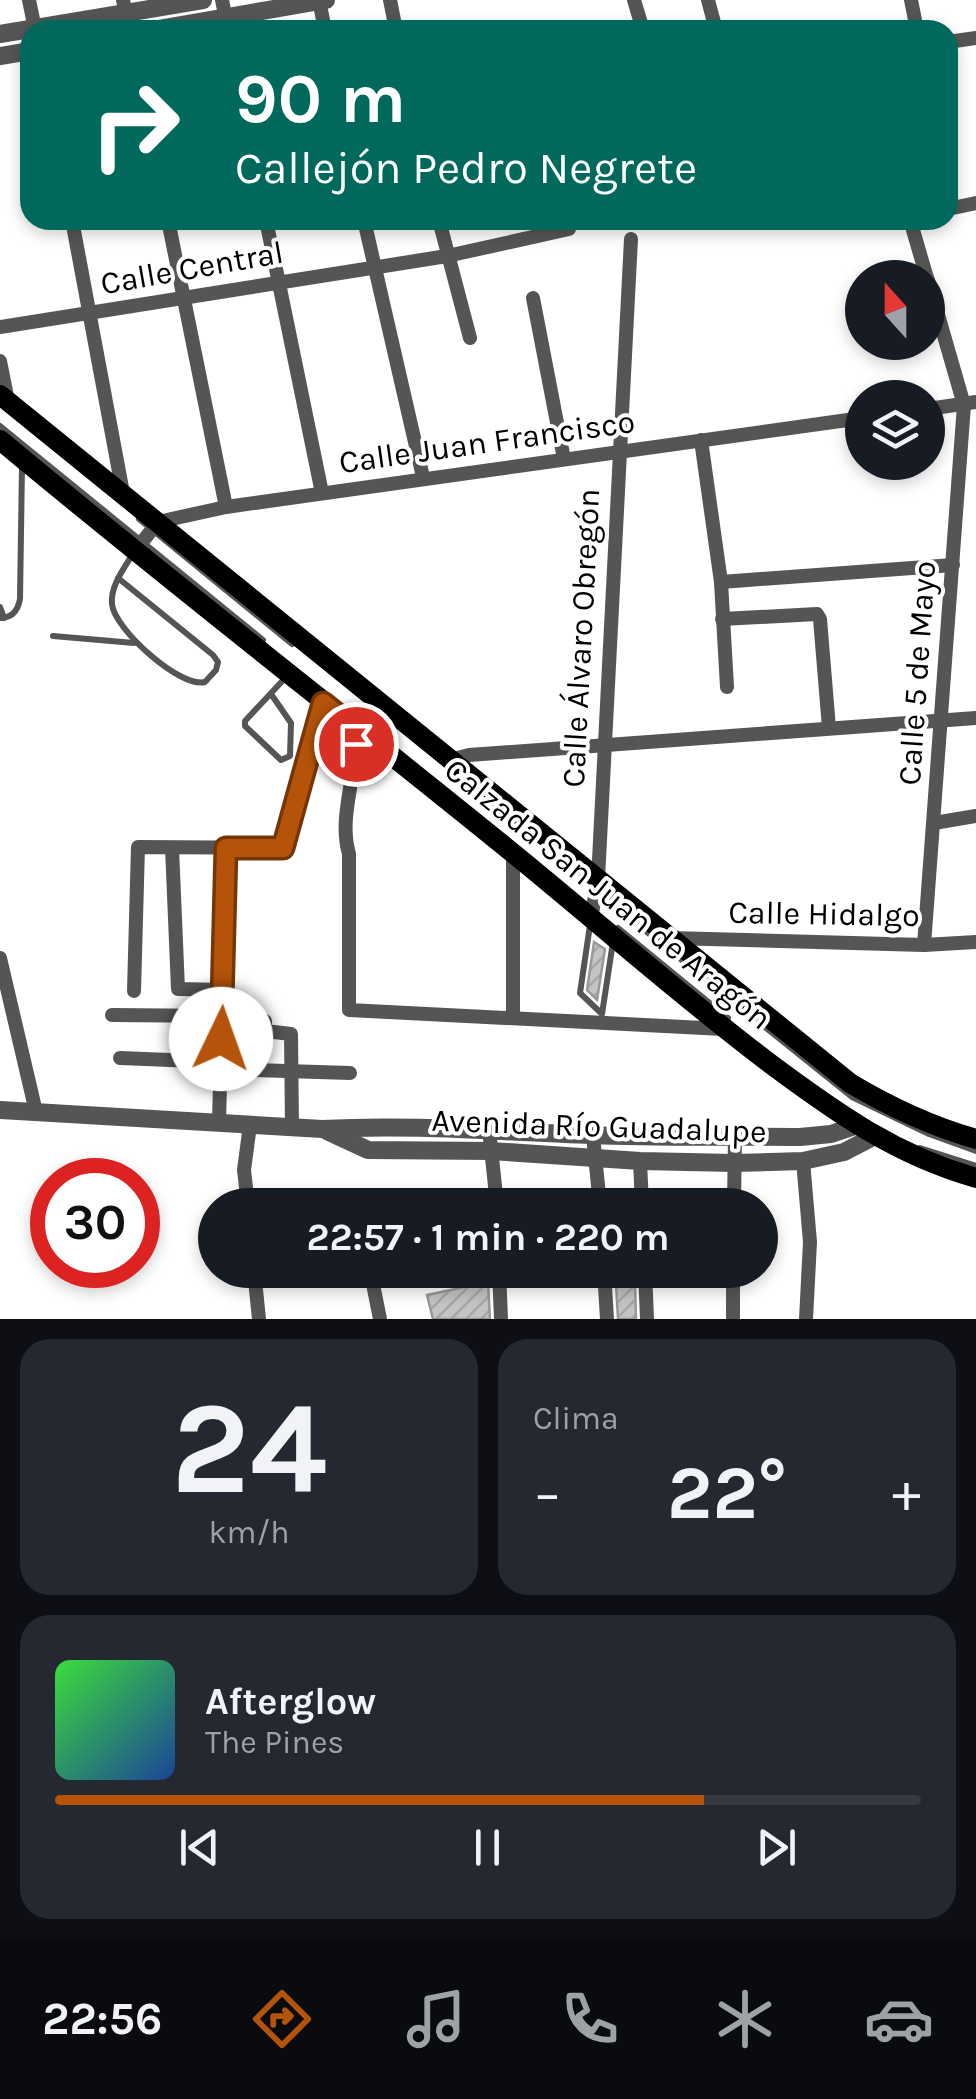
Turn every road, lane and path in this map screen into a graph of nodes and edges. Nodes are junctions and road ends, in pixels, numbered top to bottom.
1 (203, 0) edge
2 (322, 0) edge
3 (126, 14) edge
4 (225, 16) edge
5 (90, 20) edge
6 (74, 230) edge
7 (170, 230) edge
8 (268, 230) edge
9 (366, 230) edge
10 (440, 230) edge
11 (564, 230) edge
12 (913, 230) edge
13 (631, 239) dead end
14 (447, 256) junction
15 (922, 260) edge
16 (373, 268) junction
17 (278, 281) junction
18 (184, 298) junction
19 (533, 298) dead end
20 (90, 314) junction
21 (0, 328) edge
22 (945, 331) edge
23 (470, 338) dead end
24 (0, 361) edge
25 (3, 400) edge
26 (970, 403) edge
27 (945, 407) edge
28 (845, 420) edge
29 (0, 426) edge
30 (0, 440) edge
31 (701, 440) junction
32 (618, 451) junction
33 (564, 459) junction
34 (23, 460) junction
35 (424, 477) junction
36 (124, 493) junction
37 (322, 494) junction
38 (226, 507) junction
39 (146, 536) junction
40 (953, 565) junction
41 (118, 578) junction
42 (721, 582) junction
43 (0, 607) edge
44 (2, 618) edge
45 (722, 619) junction
46 (53, 636) dead end
47 (134, 643) junction
48 (288, 676) junction
49 (727, 687) dead end
50 (271, 694) junction
51 (323, 703) junction
52 (976, 718) edge
53 (942, 721) junction
54 (354, 728) junction
55 (829, 728) junction
56 (603, 744) junction
57 (450, 760) junction
58 (976, 816) edge
59 (934, 823) junction
60 (172, 848) junction
61 (226, 848) junction
62 (513, 853) junction
63 (597, 885) junction
64 (593, 914) junction
65 (614, 938) junction
66 (671, 938) junction
67 (976, 942) edge
68 (924, 945) junction
69 (0, 958) edge
70 (224, 990) junction
71 (134, 991) dead end
72 (112, 1015) dead end
73 (223, 1016) junction
74 (514, 1018) junction
75 (603, 1018) junction
76 (265, 1021) dead end
77 (724, 1029) junction
78 (120, 1058) dead end
79 (219, 1066) junction
80 (350, 1072) dead end
81 (290, 1073) junction
82 (1, 1112) edge
83 (36, 1112) junction
84 (219, 1122) junction
85 (250, 1125) junction
86 (855, 1126) junction
87 (292, 1127) junction
88 (322, 1129) junction
89 (489, 1130) junction
90 (593, 1136) junction
91 (736, 1136) junction
92 (875, 1136) junction
93 (976, 1139) edge
94 (491, 1151) junction
95 (976, 1151) edge
96 (597, 1158) junction
97 (640, 1161) junction
98 (803, 1161) junction
99 (734, 1163) junction
100 (976, 1166) edge
101 (976, 1178) edge
102 (246, 1188) edge
103 (495, 1188) edge
104 (599, 1188) edge
105 (641, 1188) edge
106 (734, 1188) edge
107 (256, 1288) edge
108 (374, 1288) edge
109 (500, 1288) edge
110 (605, 1288) edge
111 (646, 1288) edge
112 (733, 1288) edge
113 (260, 1319) edge
114 (380, 1319) edge
115 (501, 1319) edge
116 (607, 1319) edge
117 (647, 1319) edge
118 (733, 1319) edge
119 (806, 1319) edge

1 - 3 street
2 - 4 street
3 - 5 street
6 - 20 street
7 - 18 street
8 - 17 street
9 - 16 street
10 - 14 street
11 - 14 street, Calle Central
12 - 15 street
13 - 32 street, Calle Álvaro Obregón
14 - 16 street, Calle Central
14 - 23 street
16 - 17 street, Calle Central
16 - 35 street
17 - 18 street, Calle Central
17 - 37 street
18 - 20 street, Calle Central
18 - 38 street
19 - 33 street
20 - 21 street, Calle Central
20 - 36 street
22 - 26 street
24 - 25 street
25 - 36 main road, Calzada San Juan de Aragón
25 - 39 lane
26 - 27 street
26 - 40 street, Calle 5 de Mayo
28 - 31 street, Calle Juan Francisco
29 - 39 lane
30 - 34 main road, Calzada San Juan de Aragón
31 - 32 street, Calle Juan Francisco
31 - 42 street
32 - 33 street, Calle Juan Francisco
32 - 56 street, Calle Álvaro Obregón
33 - 35 street, Calle Juan Francisco
34 - 39 main road, Calzada San Juan de Aragón
34 - 44 lane
35 - 37 street, Calle Juan Francisco
36 - 39 main road, Calzada San Juan de Aragón
37 - 38 street, Calle Juan Francisco
38 - 39 street, Calle Juan Francisco
39 - 41 lane
39 - 48 main road, Calzada San Juan de Aragón
39 - 57 main road, Calzada San Juan de Aragón
39 - 63 lane
39 - 64 lane
40 - 42 street
40 - 53 street, Calle 5 de Mayo
41 - 47 lane
41 - 47 lane
42 - 45 street
43 - 44 lane
45 - 49 street
45 - 55 street
46 - 47 lane
48 - 50 lane
48 - 51 main road, Calzada San Juan de Aragón
50 - 50 lane
51 - 54 main road, Calzada San Juan de Aragón
51 - 61 street
52 - 53 street
53 - 55 street
53 - 59 street, Calle 5 de Mayo
54 - 62 main road, Calzada San Juan de Aragón
54 - 74 street
55 - 56 street
56 - 57 street
56 - 63 street, Calle Álvaro Obregón
57 - 63 main road, Calzada San Juan de Aragón
58 - 59 street
59 - 68 street, Calle 5 de Mayo
60 - 61 street
60 - 70 street
60 - 71 street
61 - 70 street
62 - 64 main road, Calzada San Juan de Aragón
62 - 74 street
63 - 64 street, Calle Álvaro Obregón
63 - 66 main road, Calzada San Juan de Aragón
63 - 95 lane
64 - 65 main road, Calzada San Juan de Aragón
64 - 75 lane
64 - 100 lane
65 - 75 lane
65 - 77 main road, Calzada San Juan de Aragón
66 - 68 street, Calle Hidalgo
66 - 93 main road, Calzada San Juan de Aragón
67 - 68 street, Calle Hidalgo
69 - 83 street
70 - 73 street
72 - 73 street
73 - 79 street
74 - 75 street
75 - 77 street
76 - 81 street
77 - 86 main road, Calzada San Juan de Aragón
78 - 79 street
79 - 81 street
79 - 84 street
80 - 81 street
81 - 87 street
82 - 83 street, Avenida Río Guadalupe
83 - 84 street, Avenida Río Guadalupe
84 - 85 street, Avenida Río Guadalupe
85 - 87 street, Avenida Río Guadalupe
85 - 102 street
86 - 91 street, Avenida Río Guadalupe
86 - 92 main road, Calzada San Juan de Aragón
87 - 88 street, Avenida Río Guadalupe
88 - 89 street, Avenida Río Guadalupe
88 - 94 street, Avenida Río Guadalupe
89 - 90 street, Avenida Río Guadalupe
89 - 94 street
90 - 91 street, Avenida Río Guadalupe
90 - 96 street
91 - 99 street
92 - 98 street, Avenida Río Guadalupe
92 - 101 main road, Calzada San Juan de Aragón
94 - 96 street, Avenida Río Guadalupe
94 - 103 street
96 - 97 street, Avenida Río Guadalupe
96 - 104 street
97 - 99 street, Avenida Río Guadalupe
97 - 105 street
98 - 99 street, Avenida Río Guadalupe
98 - 119 street
99 - 106 street
107 - 113 street
108 - 114 street
109 - 115 street
110 - 116 street
111 - 117 street
112 - 118 street

